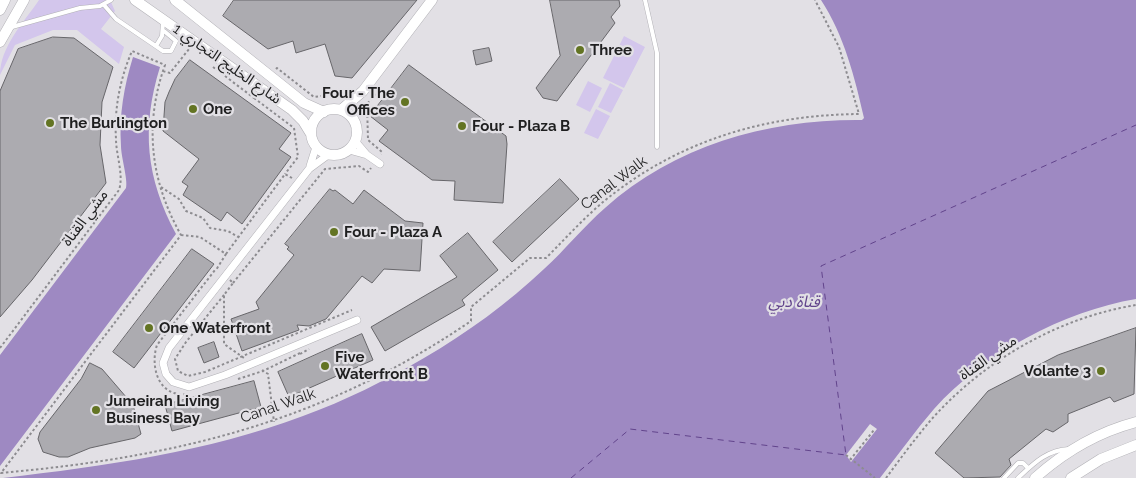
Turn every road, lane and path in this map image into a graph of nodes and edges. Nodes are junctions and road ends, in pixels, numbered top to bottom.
1 (5, 0) edge
2 (24, 0) edge
3 (111, 0) edge
4 (136, 0) edge
5 (176, 0) edge
6 (432, 0) edge
7 (645, 0) edge
8 (815, 0) edge
9 (104, 5) junction
10 (0, 10) edge
11 (162, 18) junction
12 (7, 29) junction
13 (164, 31) junction
14 (0, 42) edge
15 (156, 46) junction
16 (163, 71) junction
17 (170, 73) dead end
18 (363, 92) junction
19 (254, 98) dead end
20 (341, 110) junction
21 (324, 112) junction
22 (353, 118) junction
23 (311, 134) junction
24 (356, 142) junction
25 (316, 147) junction
26 (657, 147) dead end
27 (349, 150) junction
28 (328, 155) junction
29 (367, 155) junction
30 (380, 164) dead end
31 (309, 169) junction
32 (285, 174) junction
33 (298, 183) junction
34 (159, 185) junction
35 (181, 234) junction
36 (238, 237) junction
37 (226, 254) junction
38 (215, 270) junction
39 (225, 276) junction
40 (234, 283) junction
41 (224, 295) junction
42 (1136, 305) edge
43 (352, 310) dead end
44 (357, 320) dead end
45 (293, 336) junction
46 (297, 346) junction
47 (0, 348) edge
48 (243, 357) junction
49 (254, 364) junction
50 (262, 371) junction
51 (236, 380) dead end
52 (191, 393) dead end
53 (1136, 416) edge
54 (274, 422) junction
55 (1131, 424) edge
56 (874, 430) dead end
57 (1136, 446) edge
58 (1074, 448) junction
59 (846, 455) dead end
60 (851, 460) junction
61 (1028, 468) junction
62 (875, 478) edge
63 (886, 478) edge
64 (1004, 478) edge
65 (1018, 478) edge
66 (1035, 478) edge
67 (1071, 478) edge

1 - 10 street
2 - 12 street
3 - 9 lane
4 - 11 street, شارع الخليج التجاري 1
5 - 21 street, شارع الخليج التجاري 1
6 - 18 street
7 - 26 lane
8 - 54 path, Canal Walk
9 - 12 lane
9 - 15 lane
11 - 13 lane
11 - 23 street, شارع الخليج التجاري 1
12 - 14 street
13 - 15 lane
13 - 15 lane
16 - 17 path
16 - 34 path
16 - 47 path, مشي القناة
18 - 20 street
18 - 22 street
19 - 32 path
20 - 21 street
20 - 22 street
21 - 23 street
22 - 24 street
23 - 25 street
24 - 27 street
24 - 29 street
25 - 28 street
25 - 31 street
27 - 28 street
27 - 29 street
28 - 31 street
29 - 30 street
31 - 33 street
32 - 33 path
32 - 36 path
33 - 39 street
33 - 40 path
34 - 35 path
34 - 36 path
35 - 37 path
35 - 54 path, Canal Walk
36 - 37 path
37 - 38 path
38 - 39 path
38 - 52 path
39 - 40 path
39 - 49 street
40 - 41 path
41 - 48 path
41 - 48 path
42 - 63 path, مشي القناة
43 - 45 path
44 - 46 street
45 - 46 path
45 - 48 path
46 - 49 street
46 - 50 path
48 - 49 path
49 - 50 path
50 - 51 path
50 - 54 path
53 - 55 lane
55 - 58 street
56 - 60 path
57 - 67 street
58 - 61 lane
58 - 66 street
59 - 60 path
60 - 62 path
61 - 64 lane
61 - 65 lane

